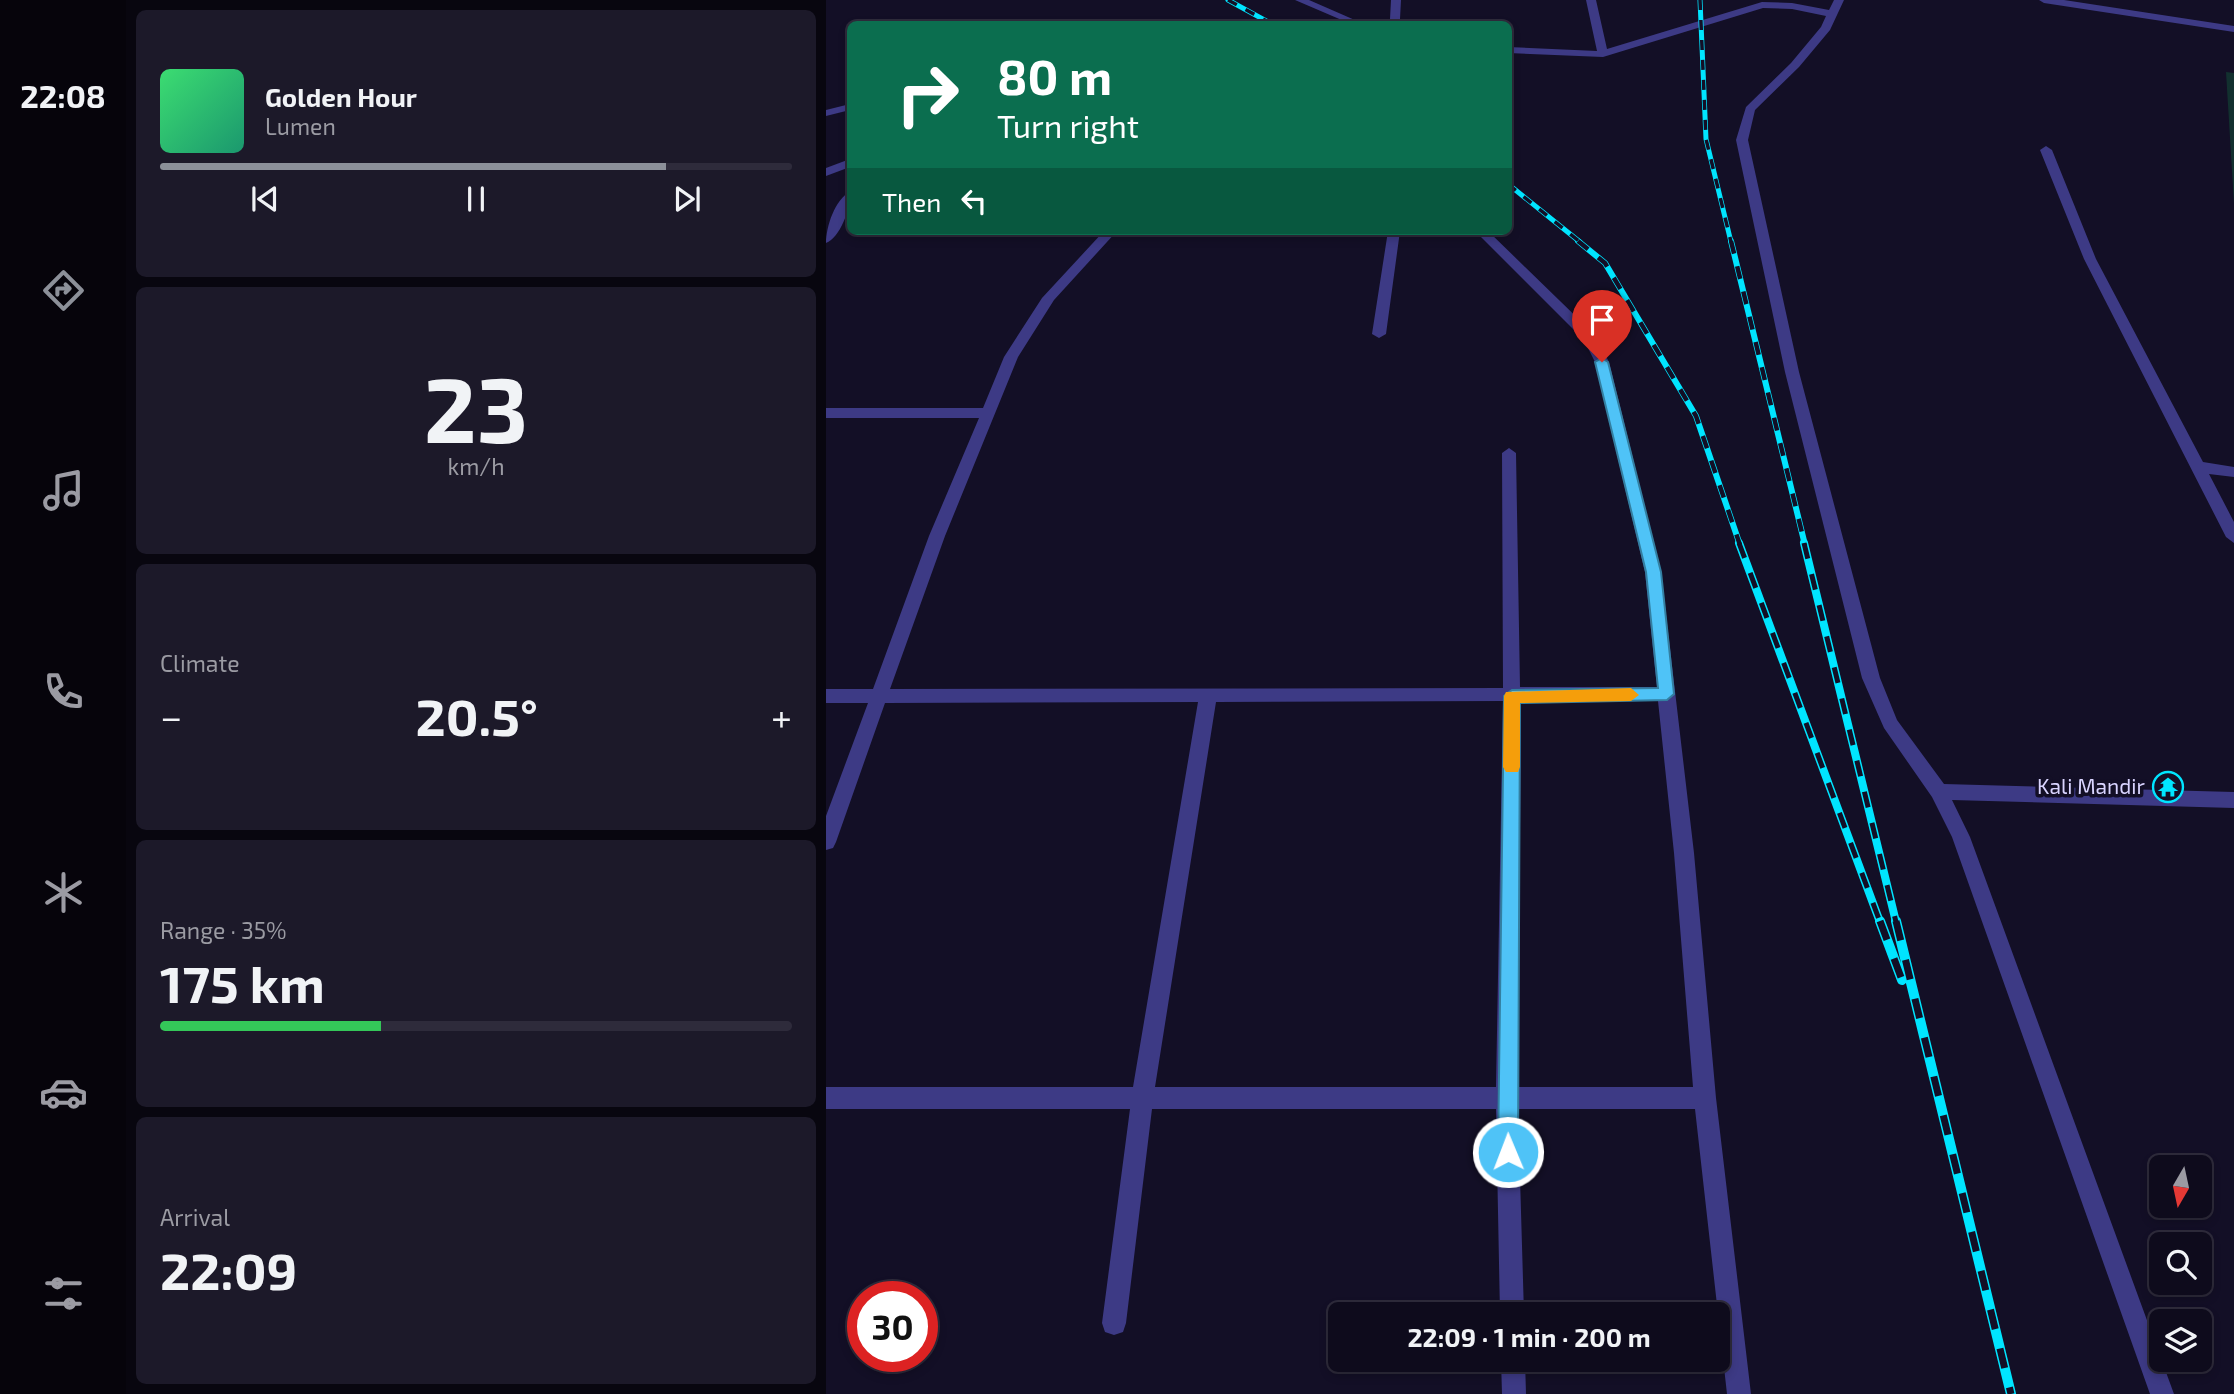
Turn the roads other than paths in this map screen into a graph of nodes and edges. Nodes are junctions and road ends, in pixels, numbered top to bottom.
1 (1300, 0) edge
2 (1396, 0) edge
3 (1591, 0) edge
4 (2043, 0) edge
5 (1836, 7) edge
6 (1352, 21) edge
7 (1392, 21) edge
8 (2234, 29) edge
9 (1512, 50) edge
10 (1603, 54) junction
11 (847, 108) edge
12 (827, 113) edge
13 (2046, 150) dead end
14 (847, 164) edge
15 (826, 172) edge
16 (847, 201) edge
17 (1107, 235) edge
18 (1393, 235) edge
19 (1485, 235) edge
20 (826, 239) edge
21 (1379, 334) dead end
22 (826, 413) edge
23 (986, 413) junction
24 (1509, 453) dead end
25 (2199, 467) junction
26 (2234, 472) edge
27 (2234, 537) edge
28 (1667, 694) junction
29 (826, 696) edge
30 (877, 696) junction
31 (1208, 696) junction
32 (1512, 696) junction
33 (1938, 792) junction
34 (2234, 800) edge
35 (826, 842) edge
36 (826, 1098) edge
37 (1142, 1098) junction
38 (1507, 1098) junction
39 (1705, 1098) junction
40 (1512, 1302) edge
41 (1114, 1322) dead end
42 (1513, 1372) edge
43 (1514, 1394) edge
44 (1739, 1394) edge
45 (2161, 1394) edge

1 - 6 street
2 - 7 street
3 - 10 street
4 - 8 street
5 - 10 street
5 - 33 street
9 - 10 street
11 - 12 street
13 - 25 street
14 - 15 street
16 - 20 street
17 - 23 street
18 - 21 street
19 - 28 street
22 - 23 street
23 - 30 street
24 - 32 street
25 - 26 street
25 - 27 street
28 - 32 street
28 - 39 street
29 - 30 street
30 - 31 street
30 - 35 street
31 - 32 street
31 - 37 street
32 - 38 street
33 - 34 street
33 - 45 street
36 - 37 street
37 - 38 street
37 - 41 street
38 - 39 street
38 - 40 street
39 - 44 street
42 - 43 street

